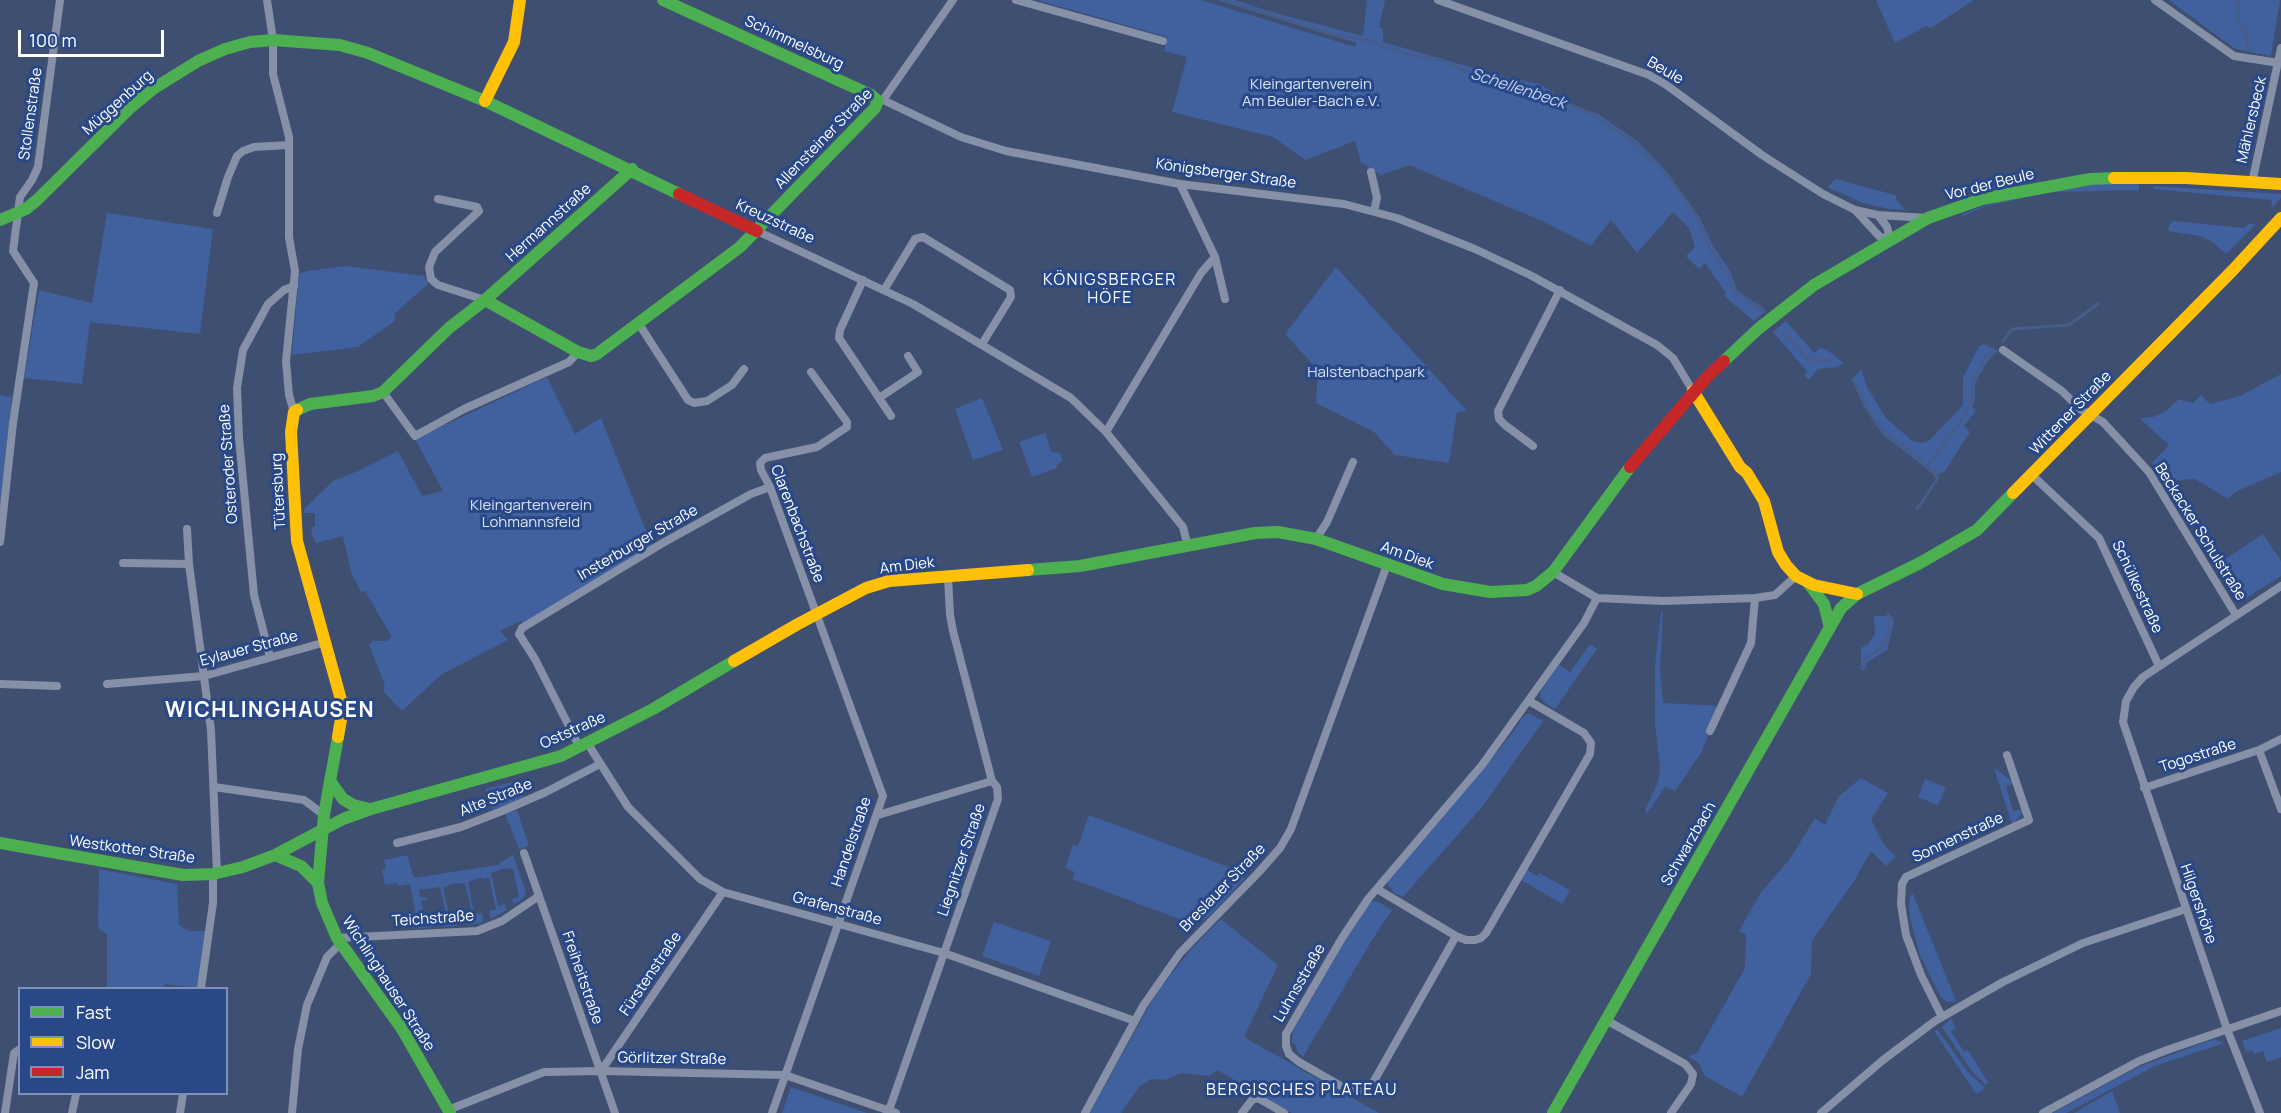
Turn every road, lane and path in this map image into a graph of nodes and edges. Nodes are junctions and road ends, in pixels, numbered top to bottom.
1 (60, 0) edge
2 (267, 0) edge
3 (520, 0) edge
4 (663, 0) edge
5 (953, 0) edge
6 (1016, 0) edge
7 (1438, 0) edge
8 (2155, 0) edge
9 (273, 40) junction
10 (1163, 40) dead end
11 (2281, 48) edge
12 (2279, 63) junction
13 (485, 101) junction
14 (880, 101) junction
15 (288, 145) junction
16 (632, 169) junction
17 (1371, 172) dead end
18 (2252, 183) junction
19 (1180, 184) junction
20 (2281, 184) edge
21 (438, 200) dead end
22 (1855, 210) junction
23 (1374, 211) junction
24 (19, 213) junction
25 (217, 213) dead end
26 (1878, 215) junction
27 (1928, 218) junction
28 (2281, 218) edge
29 (0, 220) edge
30 (757, 231) junction
31 (1890, 239) junction
32 (1215, 257) junction
33 (863, 280) junction
34 (294, 286) junction
35 (884, 290) junction
36 (1560, 290) junction
37 (1225, 299) dead end
38 (485, 300) junction
39 (639, 324) junction
40 (982, 344) junction
41 (2003, 351) dead end
42 (578, 352) junction
43 (908, 356) dead end
44 (744, 369) dead end
45 (811, 372) dead end
46 (1694, 391) junction
47 (383, 392) junction
48 (879, 398) junction
49 (294, 412) junction
50 (2090, 414) junction
51 (891, 416) dead end
52 (1106, 432) junction
53 (1533, 446) dead end
54 (1353, 462) dead end
55 (2032, 475) junction
56 (771, 487) junction
57 (187, 529) dead end
58 (1316, 538) junction
59 (0, 542) edge
60 (1188, 548) junction
61 (123, 563) dead end
62 (189, 564) junction
63 (1387, 565) junction
64 (1553, 572) junction
65 (1796, 576) junction
66 (948, 577) junction
67 (1807, 583) junction
68 (2281, 586) edge
69 (1857, 594) junction
70 (1597, 598) junction
71 (1755, 598) junction
72 (816, 614) junction
73 (2236, 615) junction
74 (522, 628) joint
75 (1830, 628) junction
76 (326, 642) junction
77 (270, 657) junction
78 (2159, 666) junction
79 (204, 676) junction
80 (0, 684) edge
81 (107, 684) dead end
82 (57, 686) dead end
83 (1529, 701) junction
84 (1710, 731) dead end
85 (2281, 739) edge
86 (584, 746) junction
87 (2259, 750) junction
88 (2007, 756) dead end
89 (600, 764) junction
90 (330, 781) junction
91 (992, 781) junction
92 (214, 787) junction
93 (2144, 788) junction
94 (371, 809) junction
95 (2281, 809) edge
96 (324, 815) junction
97 (878, 815) junction
98 (322, 830) junction
99 (0, 843) edge
100 (396, 843) dead end
101 (524, 853) dead end
102 (275, 855) junction
103 (215, 873) junction
104 (318, 883) junction
105 (1377, 889) junction
106 (723, 892) junction
107 (539, 896) junction
108 (2186, 909) junction
109 (838, 923) junction
110 (1456, 936) junction
111 (339, 941) junction
112 (944, 953) junction
113 (201, 987) edge
114 (2281, 1011) edge
115 (1942, 1017) junction
116 (1606, 1020) junction
117 (1135, 1021) junction
118 (2227, 1029) junction
119 (18, 1050) edge
120 (601, 1071) junction
121 (785, 1075) junction
122 (76, 1095) edge
123 (183, 1095) edge
124 (449, 1112) edge
125 (891, 1112) edge
126 (5, 1113) edge
127 (72, 1113) edge
128 (180, 1113) edge
129 (292, 1113) edge
130 (615, 1113) edge
131 (772, 1113) edge
132 (1085, 1113) edge
133 (1242, 1113) edge
134 (1284, 1113) edge
135 (1553, 1113) edge
136 (1671, 1113) edge
137 (1821, 1113) edge
138 (2043, 1113) edge
139 (2260, 1113) edge

1 - 24 street, Stollenstraße
2 - 9 street, Tütersburg
3 - 13 street
4 - 14 street, Schimmelsburg
5 - 14 street, Allensteiner Straße
6 - 10 street
7 - 22 street, Beule
8 - 12 street, Mählersbeck
9 - 13 street, Kreuzstraße
9 - 15 street, Tütersburg
9 - 24 street, Müggenburg
11 - 12 street, Mählersbeck
12 - 18 street, Mählersbeck
13 - 16 street, Kreuzstraße
14 - 19 street, Königsberger Straße
14 - 30 street, Allensteiner Straße
15 - 25 street
15 - 34 street, Tütersburg
16 - 30 street, Kreuzstraße
16 - 38 street, Hermannstraße
17 - 23 street
18 - 20 street, Vor der Beule
18 - 27 street, Vor der Beule
19 - 23 street, Königsberger Straße
19 - 32 street
21 - 38 street
22 - 26 street, Beule
22 - 31 street, Beule
23 - 36 street, Königsberger Straße
24 - 29 street, Müggenburg
24 - 59 street, Stollenstraße
26 - 27 street, Beule
26 - 31 street
27 - 31 street, Vor der Beule
28 - 50 street, Wittener Straße
30 - 33 street, Kreuzstraße
30 - 39 street, Allensteiner Straße
31 - 46 street, Vor der Beule
32 - 37 street
32 - 52 street
33 - 35 street, Kreuzstraße
33 - 48 street
34 - 49 street, Tütersburg
34 - 77 street, Osteroder Straße
35 - 40 street, Kreuzstraße
35 - 40 street
36 - 46 street, Königsberger Straße
36 - 53 street
38 - 42 street
38 - 47 street, Hermannstraße
39 - 42 street, Allensteiner Straße
39 - 44 street
40 - 52 street, Kreuzstraße
41 - 50 street, Beckacker Schulstraße
42 - 47 street, Allensteiner Straße
43 - 48 street
45 - 56 street, Clarenbachstraße
46 - 64 street, Am Diek
46 - 65 street
47 - 49 street
48 - 51 street
49 - 76 street, Tütersburg
50 - 55 street, Wittener Straße
50 - 73 street, Beckacker Schulstraße
52 - 60 street, Kreuzstraße
54 - 58 street
55 - 69 street, Wittener Straße
55 - 78 street, Schülkestraße
56 - 72 street, Clarenbachstraße
56 - 74 street, Insterburger Straße
57 - 62 street
58 - 60 street, Am Diek
58 - 63 street, Am Diek
60 - 66 street, Am Diek
61 - 62 street
62 - 79 street
63 - 64 street, Am Diek
63 - 117 street, Breslauer Straße
64 - 70 street
65 - 67 street
65 - 71 street
66 - 72 street, Am Diek
66 - 91 street, Liegnitzer Straße
67 - 69 street
67 - 75 street
68 - 73 street
69 - 75 street, Schwarzbach
70 - 71 street
70 - 83 street, Luhnsstraße
71 - 84 street
72 - 86 street, Oststraße
72 - 97 street, Handelstraße
73 - 78 street
74 - 86 street, Grafenstraße
75 - 116 street, Schwarzbach
76 - 77 street, Eylauer Straße
76 - 90 street, Tütersburg
77 - 79 street, Eylauer Straße
78 - 93 street, Hilgershöhe
79 - 81 street, Eylauer Straße
79 - 92 street
80 - 82 street
83 - 105 street, Luhnsstraße
83 - 110 street
85 - 87 street, Togostraße
86 - 89 street, Grafenstraße
86 - 94 street, Oststraße
87 - 93 street, Togostraße
87 - 95 street, Togostraße
88 - 115 street, Sonnenstraße
89 - 100 street, Alte Straße
89 - 106 street, Grafenstraße
90 - 94 street
90 - 96 street, Tütersburg
91 - 97 street
91 - 112 street, Liegnitzer Straße
92 - 96 street
92 - 103 street
93 - 108 street, Hilgershöhe
94 - 98 street, Oststraße
96 - 98 street, Tütersburg
97 - 109 street, Handelstraße
98 - 102 street, Westkotter Straße
98 - 104 street, Wichlinghauser Straße
99 - 103 street, Westkotter Straße
101 - 107 street, Freiheitstraße
102 - 103 street, Westkotter Straße
102 - 104 street
103 - 113 street
104 - 111 street, Wichlinghauser Straße
105 - 110 street
105 - 110 street, Luhnsstraße
106 - 109 street, Grafenstraße
106 - 120 street, Fürstenstraße
107 - 111 street, Teichstraße
107 - 120 street, Freiheitstraße
108 - 115 street
108 - 118 street, Hilgershöhe
109 - 112 street, Grafenstraße
109 - 121 street, Handelstraße
111 - 124 street, Wichlinghauser Straße
111 - 129 street
112 - 117 street, Grafenstraße
112 - 125 street, Liegnitzer Straße
114 - 118 street
115 - 137 street
116 - 135 street, Schwarzbach
116 - 136 street
117 - 132 street, Breslauer Straße
118 - 138 street
118 - 139 street, Hilgershöhe
119 - 126 street
120 - 121 street, Görlitzer Straße
120 - 124 street, Görlitzer Straße
120 - 130 street, Freiheitstraße
121 - 125 street, Görlitzer Straße
121 - 131 street, Handelstraße
122 - 127 street
123 - 128 street
133 - 134 street

